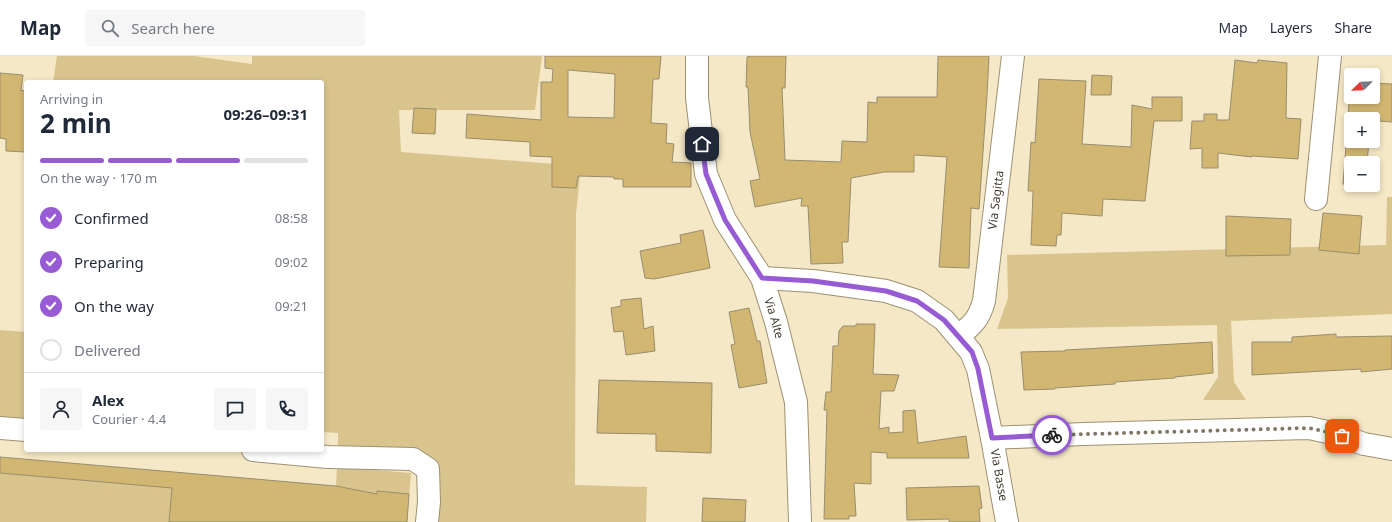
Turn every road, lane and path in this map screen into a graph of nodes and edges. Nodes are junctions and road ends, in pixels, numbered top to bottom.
1 (698, 56) edge
2 (1013, 56) edge
3 (1330, 56) edge
4 (1316, 199) dead end
5 (762, 278) junction
6 (959, 336) junction
7 (0, 428) edge
8 (24, 430) edge
9 (992, 438) junction
10 (1392, 449) edge
11 (274, 452) edge
12 (427, 522) edge
13 (800, 522) edge
14 (1007, 522) edge

1 - 5 street, Via Alte
2 - 6 street, Via Sagitta
3 - 4 street
5 - 6 street, Via Basse
5 - 13 street, Via Alte
6 - 9 street, Via Basse
7 - 8 street
9 - 10 street
9 - 14 street, Via Basse
11 - 12 street

